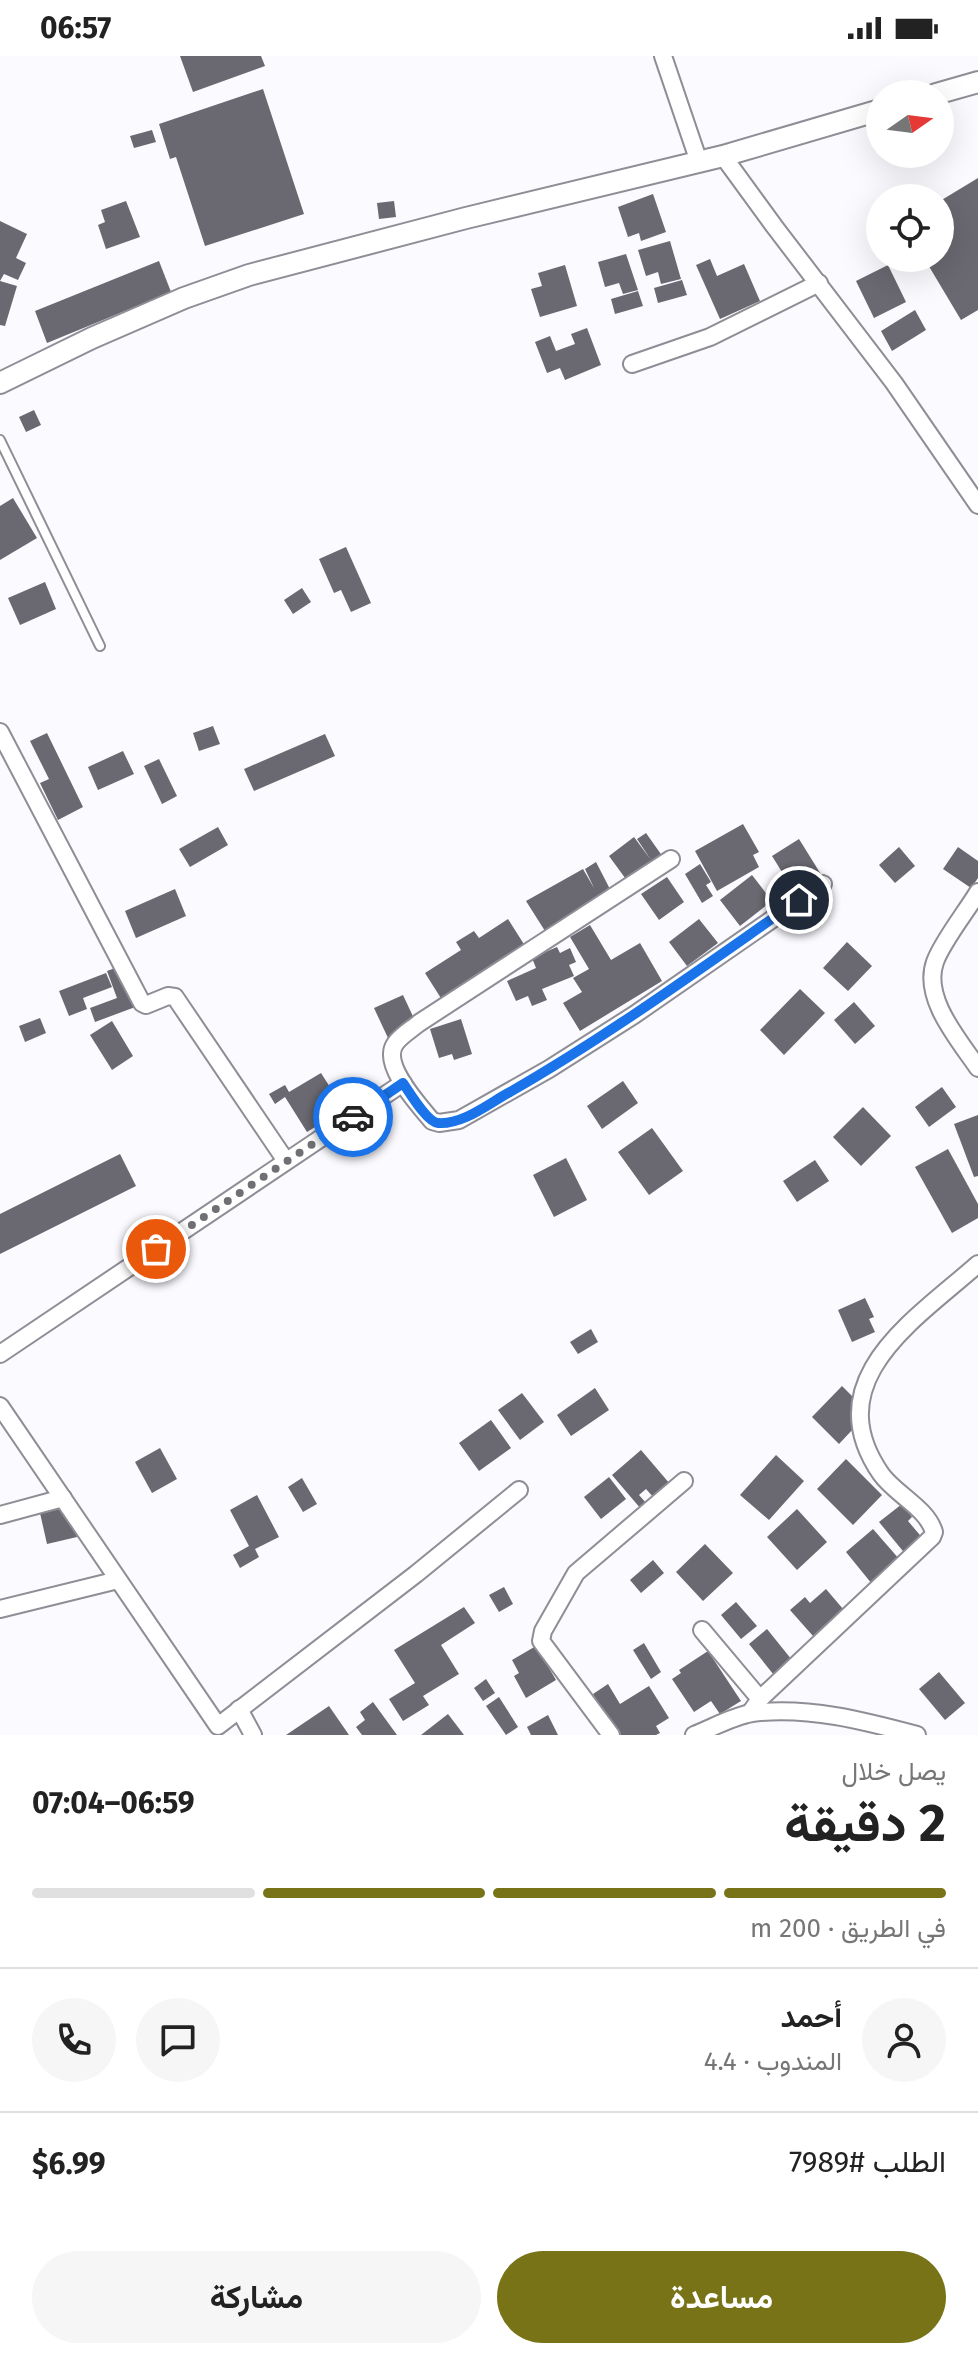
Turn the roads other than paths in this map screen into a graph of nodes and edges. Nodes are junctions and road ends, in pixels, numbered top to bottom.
1 (663, 56) edge
2 (978, 82) edge
3 (954, 89) edge
4 (866, 114) edge
5 (723, 156) junction
6 (699, 162) junction
7 (819, 283) junction
8 (632, 364) dead end
9 (0, 383) edge
10 (0, 440) edge
11 (978, 505) edge
12 (100, 646) dead end
13 (0, 732) edge
14 (671, 859) dead end
15 (823, 884) dead end
16 (978, 892) edge
17 (978, 1068) edge
18 (403, 1083) junction
19 (286, 1161) junction
20 (978, 1264) edge
21 (0, 1354) edge
22 (0, 1406) edge
23 (684, 1481) dead end
24 (519, 1490) dead end
25 (63, 1498) junction
26 (0, 1515) edge
27 (118, 1580) junction
28 (0, 1609) edge
29 (702, 1630) dead end
30 (760, 1699) junction
31 (239, 1709) junction
32 (750, 1713) junction
33 (253, 1735) edge
34 (611, 1735) edge
35 (694, 1735) edge
36 (917, 1735) edge

1 - 6 street
2 - 3 street
4 - 5 street
5 - 6 street
5 - 7 street
6 - 9 street
7 - 8 street
7 - 11 street
10 - 12 lane
13 - 19 street
14 - 18 street
15 - 18 street
16 - 17 street
18 - 19 street
19 - 21 street
20 - 30 street
22 - 25 street
23 - 34 street
24 - 31 street
25 - 26 street
25 - 27 street
27 - 28 street
27 - 31 street
29 - 30 street
30 - 32 street
31 - 33 street
32 - 35 street
32 - 36 street

